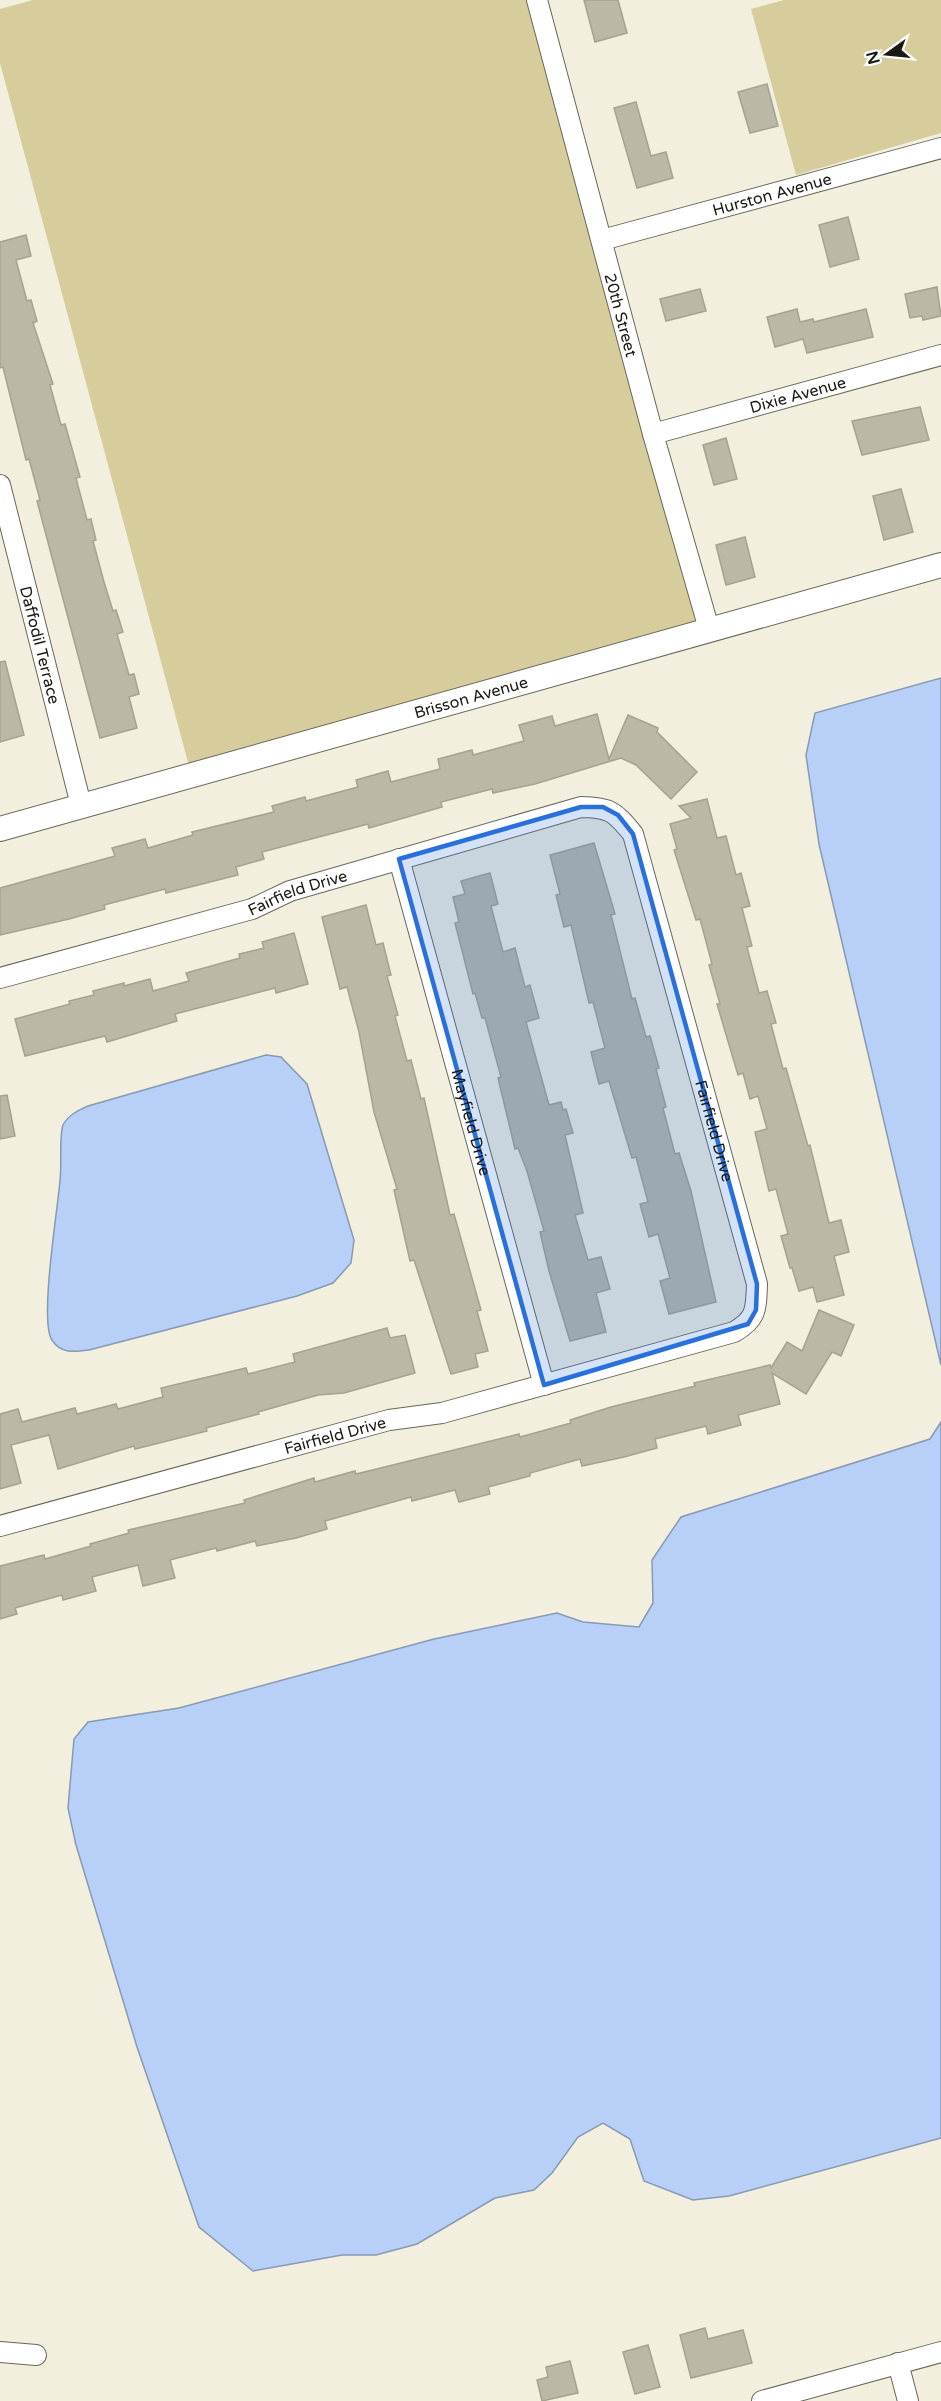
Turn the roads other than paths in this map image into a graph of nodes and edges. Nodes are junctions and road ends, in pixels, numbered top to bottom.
1 (537, 0) edge
2 (941, 148) edge
3 (602, 240) junction
4 (941, 355) edge
5 (653, 434) junction
6 (0, 485) edge
7 (941, 565) edge
8 (709, 628) junction
9 (81, 805) junction
10 (0, 829) edge
11 (399, 859) junction
12 (0, 978) edge
13 (544, 1384) junction
14 (0, 1526) edge
15 (0, 2352) edge
16 (941, 2352) edge
17 (36, 2355) dead end
18 (898, 2363) junction
19 (762, 2401) edge
20 (908, 2401) edge

1 - 3 street, 20th Street
2 - 3 street, Hurston Avenue
3 - 5 street, 20th Street
4 - 5 street, Dixie Avenue
5 - 8 street, 20th Street
6 - 9 street, Daffodil Terrace
7 - 8 street, Brisson Avenue
8 - 9 street, Brisson Avenue
9 - 10 street, Brisson Avenue
11 - 12 street, Fairfield Drive
11 - 13 street, Mayfield Drive
11 - 13 street, Fairfield Drive
13 - 14 street, Fairfield Drive
15 - 17 street
16 - 18 street
18 - 19 street
18 - 20 street

